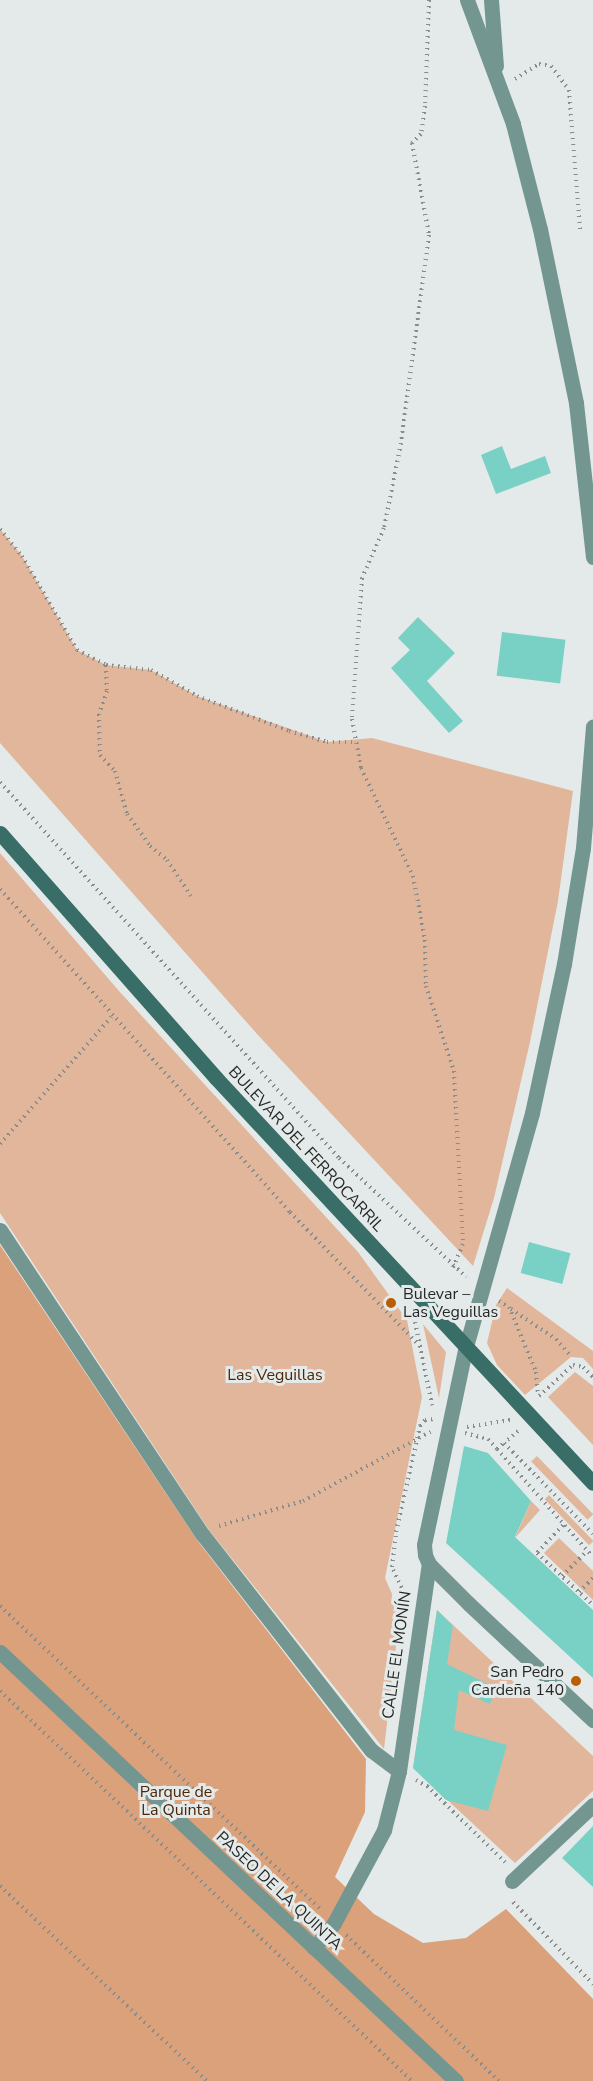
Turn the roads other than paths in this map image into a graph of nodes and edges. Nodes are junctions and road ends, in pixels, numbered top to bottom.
1 (467, 0) edge
2 (491, 0) edge
3 (500, 92) junction
4 (593, 557) edge
5 (593, 726) edge
6 (0, 833) edge
7 (0, 1230) edge
8 (465, 1350) junction
9 (593, 1483) edge
10 (429, 1564) junction
11 (0, 1652) edge
12 (593, 1720) edge
13 (399, 1771) junction
14 (593, 1805) edge
15 (515, 1878) road end
16 (314, 1948) junction
17 (456, 2081) edge

1 - 3 street
2 - 3 street
3 - 4 street
5 - 8 street, CALLE EL MONÍN
6 - 8 main road, BULEVAR DEL FERROCARRIL
7 - 13 street
8 - 9 main road, BULEVAR DEL FERROCARRIL
8 - 10 street, CALLE EL MONÍN
10 - 12 street
10 - 13 street, CALLE EL MONÍN
11 - 16 street, PASEO DE LA QUINTA
13 - 16 street, CALLE EL MONÍN
14 - 15 street
16 - 17 street, PASEO DE LA QUINTA

